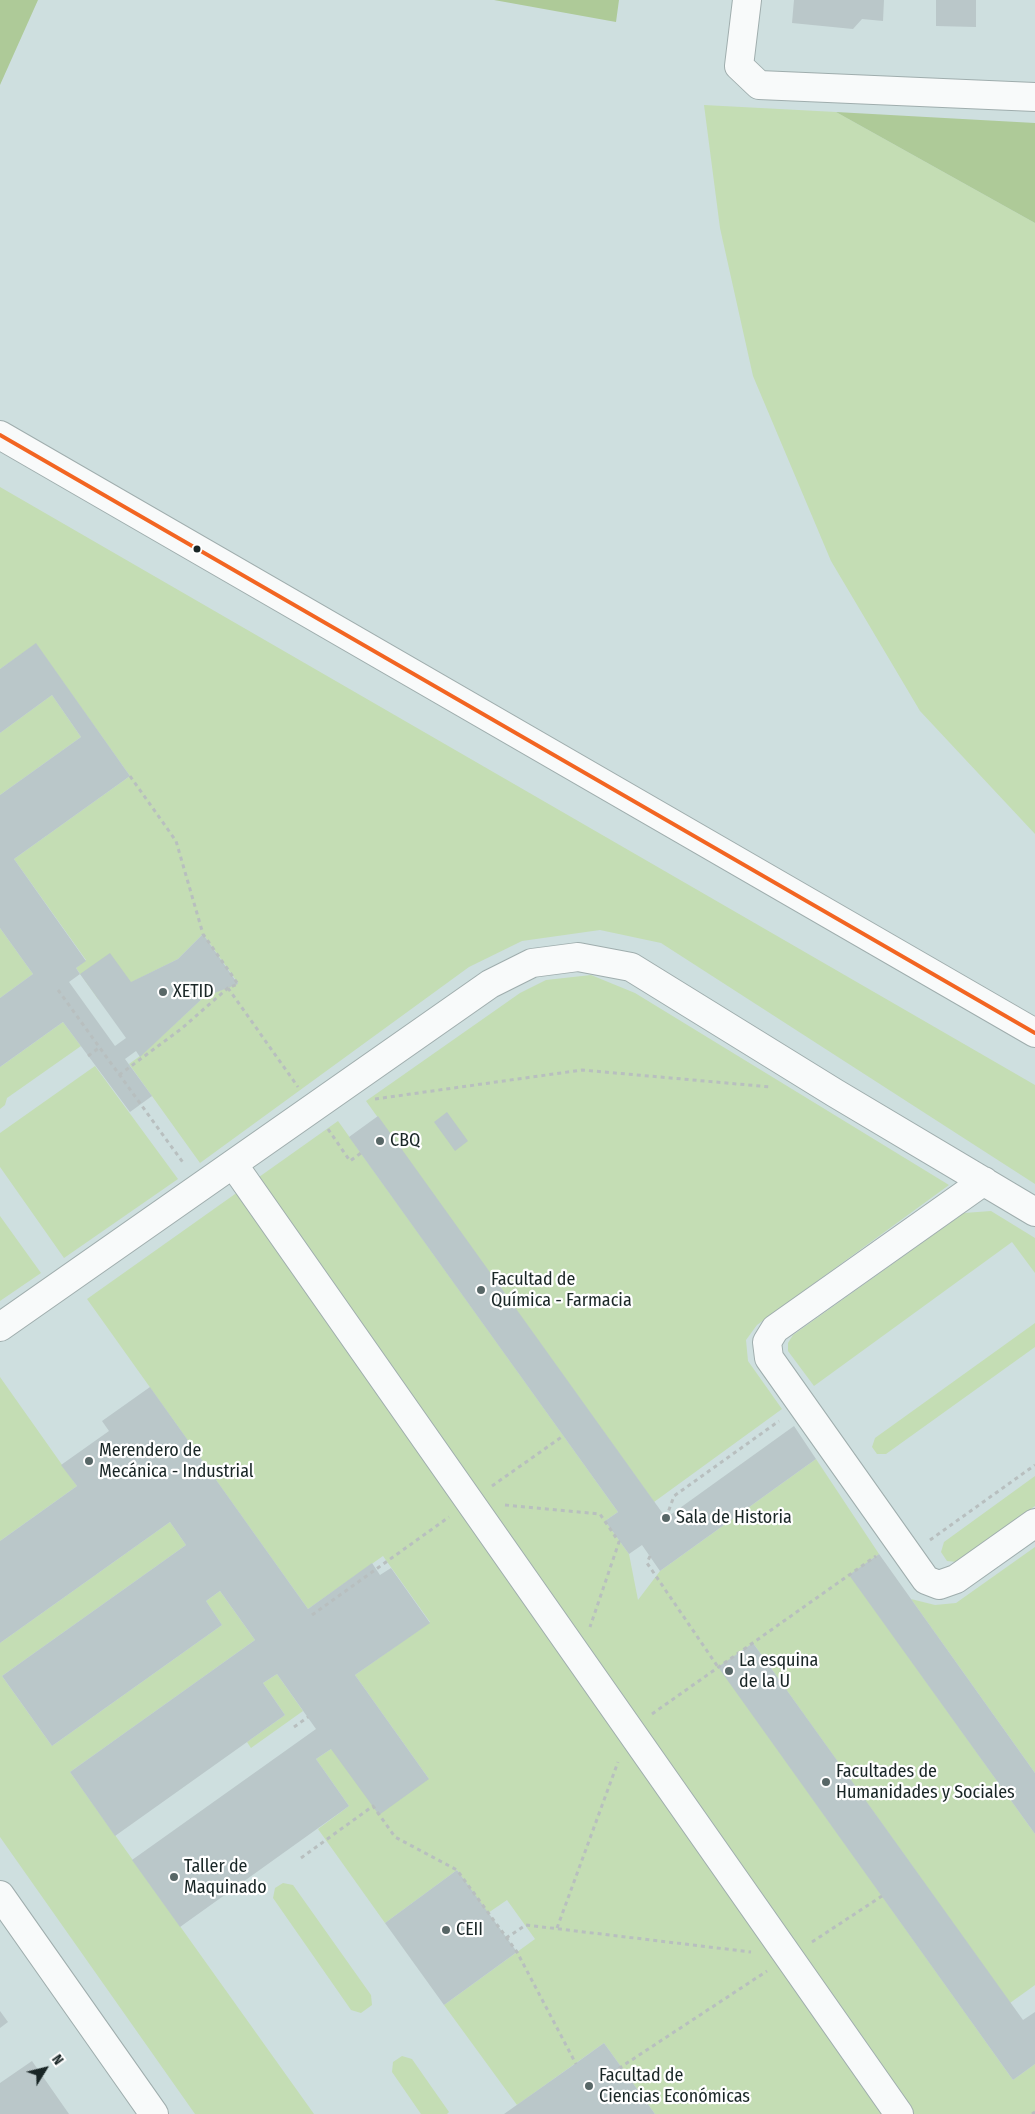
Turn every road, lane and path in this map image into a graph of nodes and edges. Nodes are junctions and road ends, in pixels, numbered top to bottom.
1 (747, 0) edge
2 (1035, 97) edge
3 (0, 435) edge
4 (130, 776) dead end
5 (228, 988) junction
6 (58, 990) dead end
7 (1035, 1033) edge
8 (100, 1047) junction
9 (88, 1056) dead end
10 (119, 1075) junction
11 (777, 1088) dead end
12 (371, 1100) dead end
13 (313, 1108) junction
14 (361, 1153) dead end
15 (233, 1164) junction
16 (984, 1181) junction
17 (200, 1187) junction
18 (1035, 1212) edge
19 (0, 1327) edge
20 (802, 1404) junction
21 (563, 1436) dead end
22 (1035, 1465) edge
23 (470, 1502) junction
24 (666, 1518) dead end
25 (1035, 1523) edge
26 (904, 1548) junction
27 (650, 1556) dead end
28 (312, 1614) dead end
29 (579, 1658) junction
30 (718, 1668) junction
31 (308, 1717) dead end
32 (294, 1727) dead end
33 (630, 1730) junction
34 (301, 1858) dead end
35 (0, 1895) edge
36 (882, 1896) dead end
37 (557, 1928) junction
38 (506, 1938) junction
39 (789, 1957) junction
40 (576, 2064) dead end
41 (592, 2086) dead end
42 (154, 2114) edge
43 (899, 2114) edge

1 - 2 street
3 - 7 street
4 - 5 path
5 - 10 path
5 - 13 path
6 - 8 path
8 - 9 path
8 - 10 path
10 - 17 path
11 - 12 path
13 - 14 path
13 - 15 street
13 - 16 street
15 - 17 street
15 - 23 street
16 - 18 street
16 - 20 street
17 - 19 street
20 - 24 path
20 - 26 street
21 - 23 path
22 - 26 path
23 - 28 path
23 - 29 street
23 - 29 path
25 - 26 street
26 - 30 path
27 - 30 path
29 - 33 street
30 - 33 path
31 - 32 path
33 - 37 path
33 - 39 street
34 - 38 path
35 - 42 street
36 - 39 path
37 - 38 path
37 - 39 path
38 - 40 path
39 - 41 path
39 - 43 street

